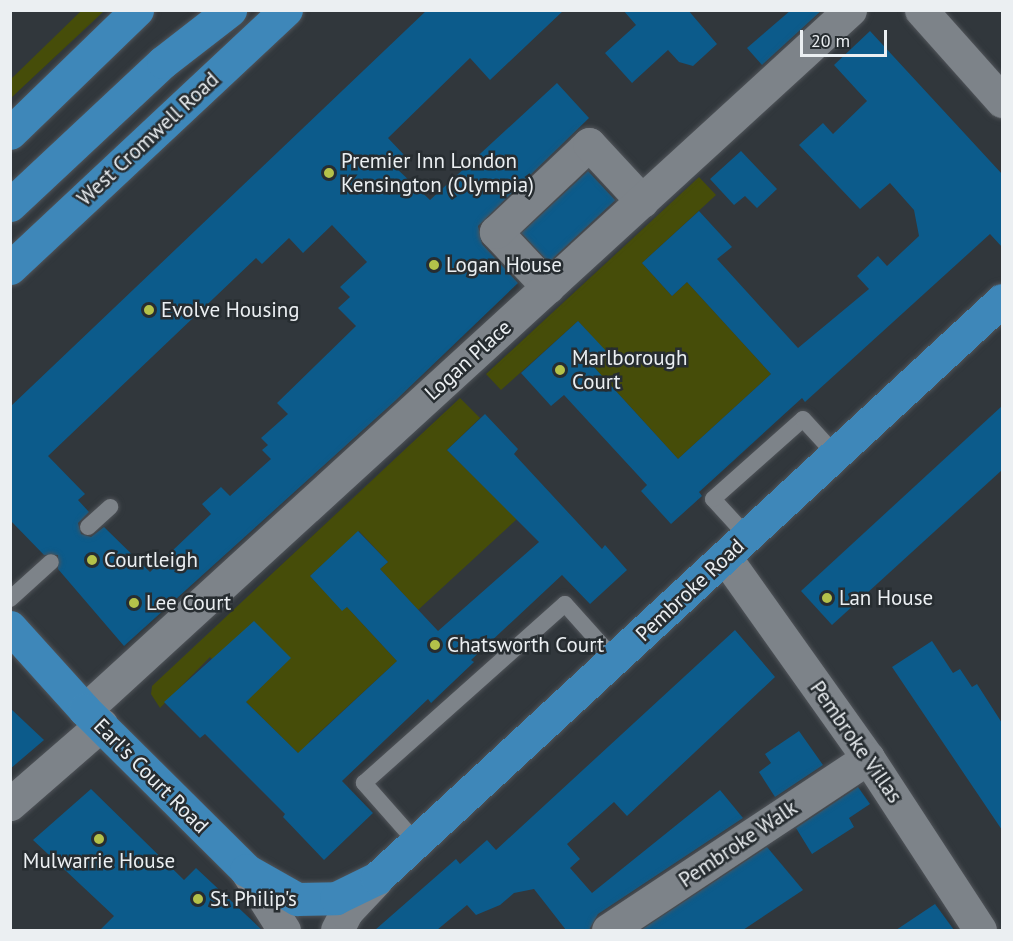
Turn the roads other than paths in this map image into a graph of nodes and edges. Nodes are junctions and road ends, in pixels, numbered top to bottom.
1 (137, 10) edge
2 (230, 10) edge
3 (286, 10) edge
4 (850, 10) edge
5 (921, 10) edge
6 (1002, 101) edge
7 (10, 133) edge
8 (642, 201) junction
9 (10, 206) edge
10 (10, 268) edge
11 (548, 287) junction
12 (1002, 300) edge
13 (835, 454) junction
14 (110, 507) dead end
15 (88, 527) dead end
16 (736, 547) junction
17 (51, 562) dead end
18 (10, 599) edge
19 (10, 627) edge
20 (615, 660) junction
21 (93, 717) junction
22 (868, 758) junction
23 (10, 804) edge
24 (417, 842) junction
25 (246, 870) junction
26 (377, 878) junction
27 (284, 930) edge
28 (337, 930) edge
29 (608, 930) edge
30 (980, 930) edge

1 - 7 highway
2 - 9 highway
3 - 10 highway, West Cromwell Road
4 - 8 street, Logan Place
5 - 6 street
8 - 11 street, Logan Place
8 - 11 street
11 - 21 street, Logan Place
12 - 13 highway, Pembroke Road
13 - 16 highway, Pembroke Road
13 - 16 lane
14 - 15 lane
16 - 20 highway, Pembroke Road
16 - 22 street, Pembroke Villas
17 - 18 lane
19 - 21 highway, Earl's Court Road
20 - 24 highway, Pembroke Road
20 - 24 lane
21 - 23 street, Logan Place
21 - 25 highway, Earl's Court Road
22 - 29 street, Pembroke Walk
22 - 30 street, Pembroke Villas
24 - 26 highway, Pembroke Road
25 - 26 highway, Pembroke Road
25 - 27 street, Earl's Court Road
26 - 28 street, Pembroke Road

